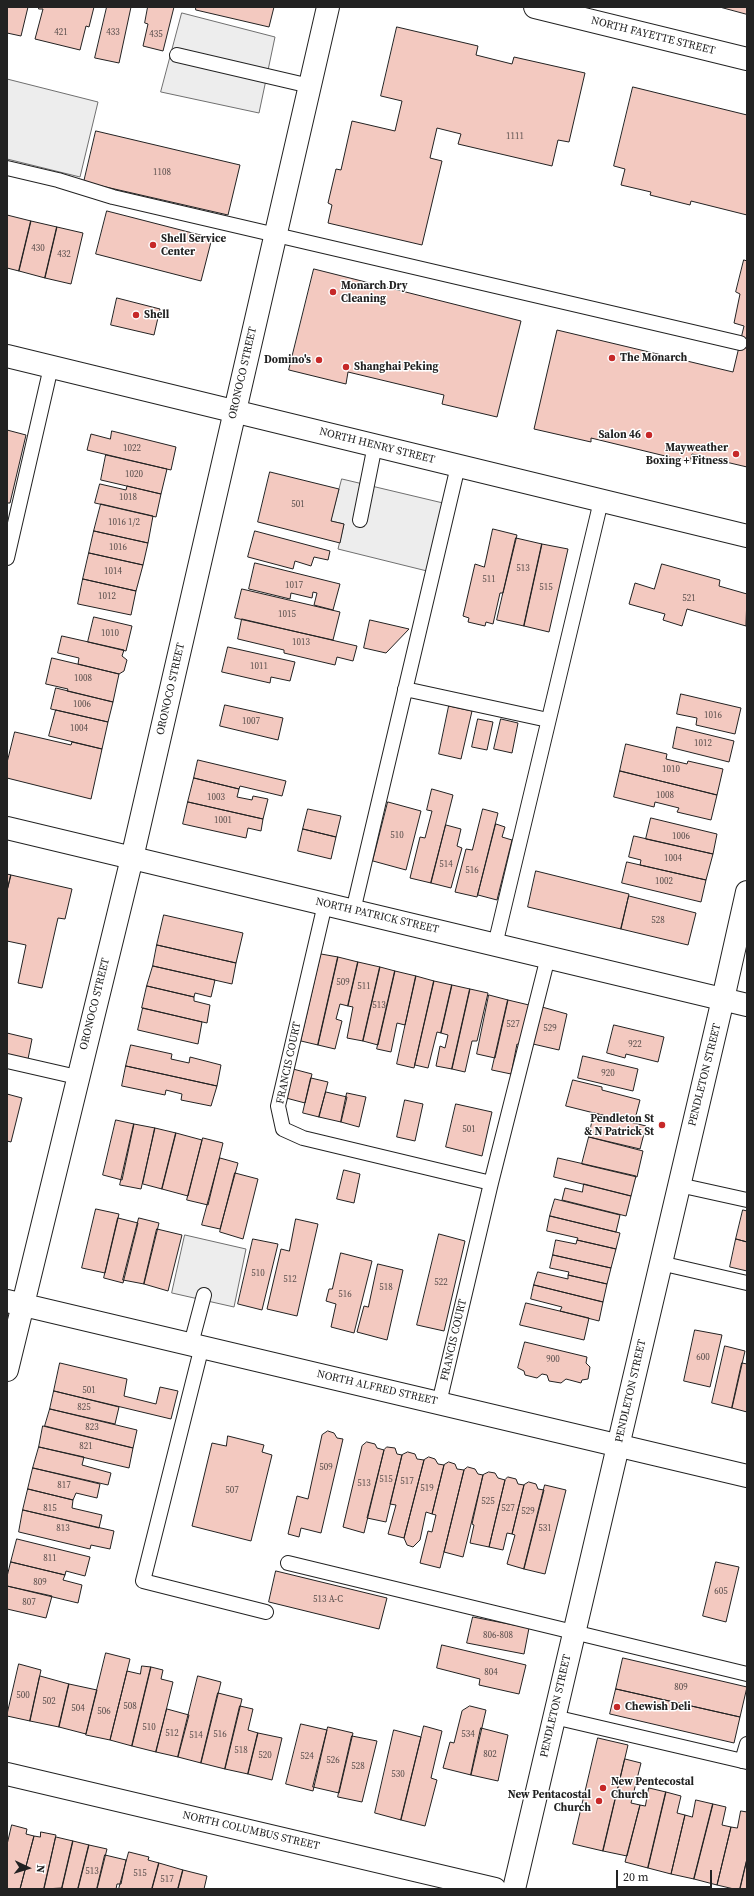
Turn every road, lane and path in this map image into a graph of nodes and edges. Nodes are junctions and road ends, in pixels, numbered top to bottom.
1 (328, 7) edge
2 (535, 7) edge
3 (177, 55) dead end
4 (747, 59) edge
5 (310, 86) junction
6 (7, 168) edge
7 (274, 235) junction
8 (740, 343) dead end
9 (7, 356) edge
10 (51, 367) junction
11 (235, 412) junction
12 (375, 445) junction
13 (458, 466) junction
14 (601, 501) junction
15 (360, 520) dead end
16 (747, 536) edge
17 (7, 558) edge
18 (405, 689) junction
19 (548, 720) junction
20 (7, 828) edge
21 (132, 858) junction
22 (747, 892) edge
23 (325, 904) junction
24 (353, 911) junction
25 (495, 944) junction
26 (548, 958) junction
27 (723, 999) junction
28 (747, 1005) edge
29 (7, 1061) edge
30 (77, 1077) junction
31 (491, 1183) junction
32 (679, 1185) junction
33 (747, 1200) edge
34 (660, 1263) junction
35 (747, 1283) edge
36 (204, 1295) dead end
37 (15, 1303) edge
38 (196, 1345) junction
39 (7, 1370) edge
40 (439, 1403) junction
41 (619, 1446) junction
42 (747, 1476) edge
43 (288, 1562) dead end
44 (266, 1612) dead end
45 (573, 1633) junction
46 (747, 1674) edge
47 (554, 1717) junction
48 (747, 1744) edge
49 (745, 1762) edge
50 (7, 1774) edge
51 (495, 1889) edge
52 (514, 1889) edge

1 - 5 main road, ORONOCO STREET
2 - 4 main road, NORTH FAYETTE STREET
3 - 5 lane
5 - 7 main road, ORONOCO STREET
6 - 7 lane
7 - 8 lane
7 - 11 main road, ORONOCO STREET
9 - 10 main road, NORTH HENRY STREET
10 - 11 main road, NORTH HENRY STREET
10 - 17 lane
11 - 12 main road, NORTH HENRY STREET
11 - 21 main road, ORONOCO STREET
12 - 13 main road, NORTH HENRY STREET
12 - 15 lane
13 - 14 main road, NORTH HENRY STREET
13 - 18 lane
14 - 16 main road, NORTH HENRY STREET
14 - 19 lane
18 - 19 lane
18 - 24 lane
19 - 25 lane
20 - 21 main road, NORTH PATRICK STREET
21 - 23 main road, NORTH PATRICK STREET
21 - 30 main road, ORONOCO STREET
22 - 27 main road, PENDLETON STREET
23 - 24 main road, NORTH PATRICK STREET
23 - 31 lane, FRANCIS COURT
24 - 25 main road, NORTH PATRICK STREET
25 - 26 main road, NORTH PATRICK STREET
26 - 27 main road, NORTH PATRICK STREET
26 - 31 lane, FRANCIS COURT
27 - 28 main road, NORTH PATRICK STREET
27 - 32 main road, PENDLETON STREET
29 - 30 lane
30 - 37 main road, ORONOCO STREET
31 - 40 lane, FRANCIS COURT
32 - 33 lane
32 - 34 main road, PENDLETON STREET
34 - 35 lane
34 - 41 main road, PENDLETON STREET
36 - 38 lane
37 - 38 main road, NORTH ALFRED STREET
37 - 39 main road, ORONOCO STREET
38 - 40 main road, NORTH ALFRED STREET
38 - 44 lane
40 - 41 main road, NORTH ALFRED STREET
41 - 42 main road, NORTH ALFRED STREET
41 - 45 main road, PENDLETON STREET
43 - 45 lane
45 - 46 lane
45 - 47 main road, PENDLETON STREET
47 - 49 lane
47 - 52 main road, PENDLETON STREET
48 - 49 lane
50 - 51 main road, NORTH COLUMBUS STREET

